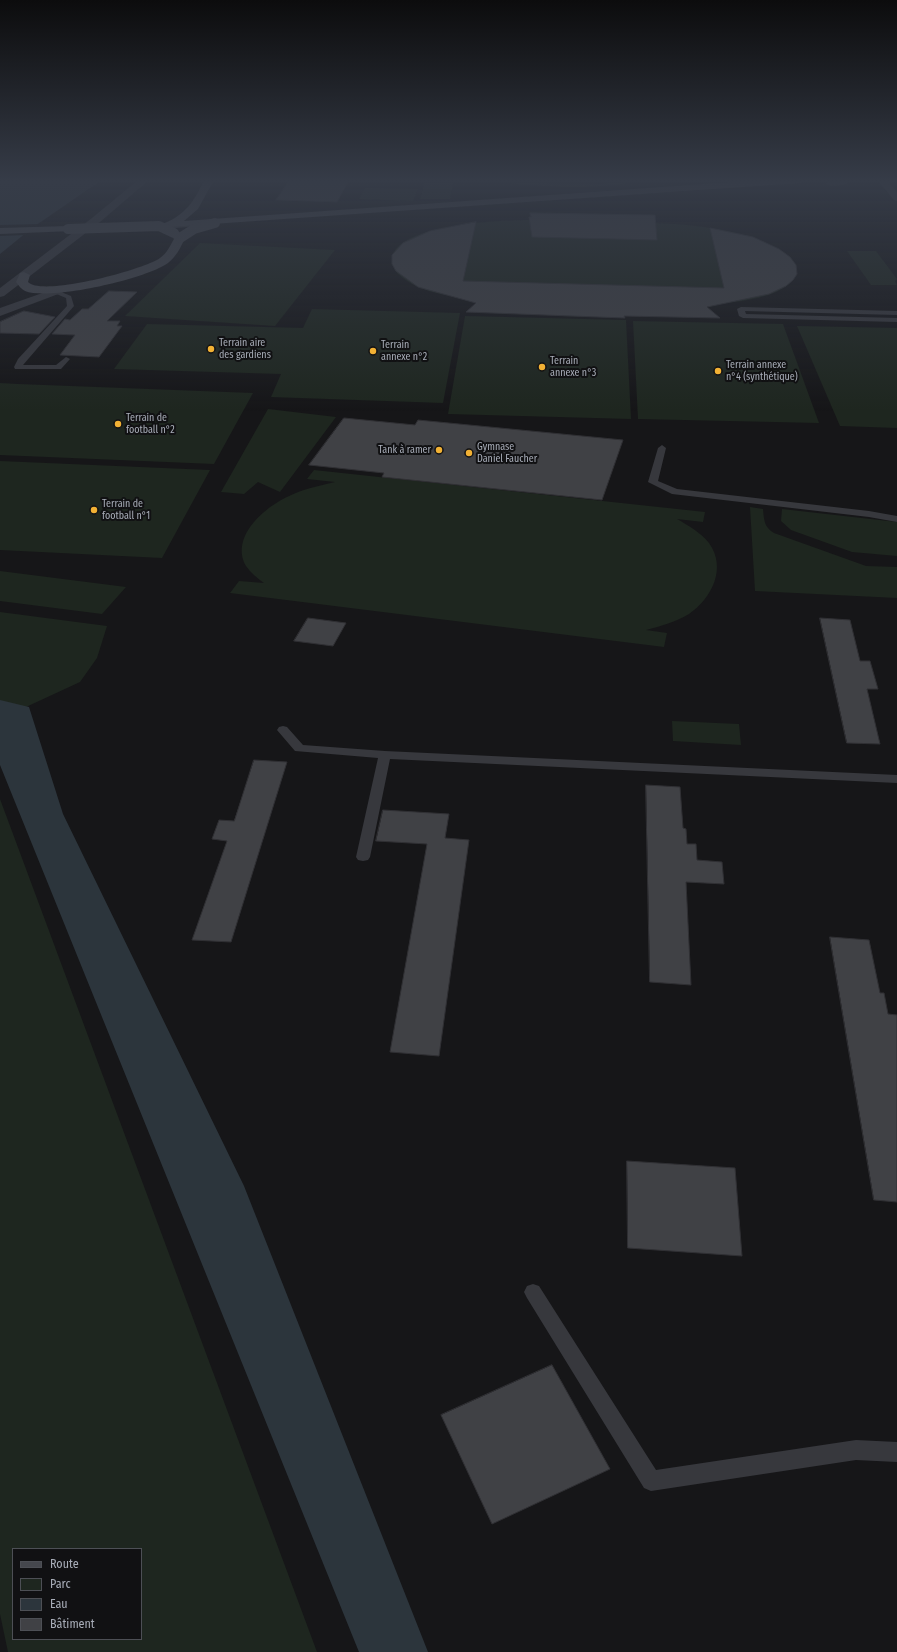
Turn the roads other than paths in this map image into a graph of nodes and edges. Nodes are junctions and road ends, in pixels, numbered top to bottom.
1 (48, 257) edge
2 (169, 257) edge
3 (24, 275) junction
4 (60, 290) junction
5 (0, 294) edge
6 (0, 312) edge
7 (897, 313) edge
8 (897, 320) edge
9 (66, 360) dead end
10 (662, 448) dead end
11 (897, 519) edge
12 (284, 730) dead end
13 (385, 755) junction
14 (897, 779) edge
15 (363, 857) dead end
16 (533, 1292) dead end
17 (897, 1452) edge

1 - 3 street
2 - 4 main road
3 - 4 main road
3 - 5 street
4 - 6 street
4 - 9 lane
7 - 8 lane
10 - 11 lane
12 - 13 lane
13 - 14 lane
13 - 15 lane
16 - 17 lane

